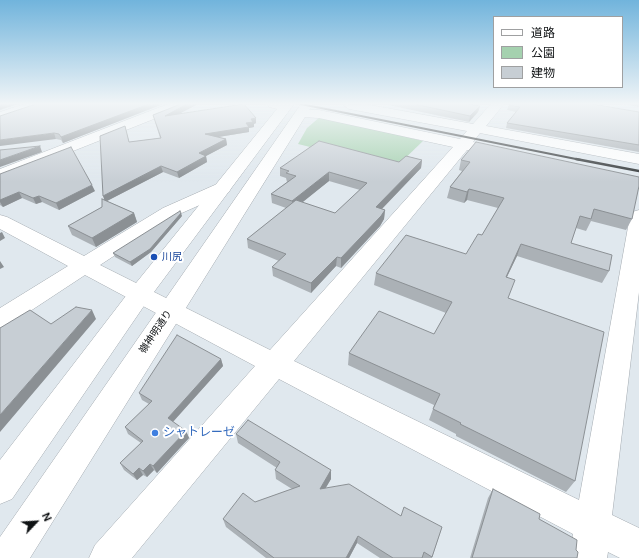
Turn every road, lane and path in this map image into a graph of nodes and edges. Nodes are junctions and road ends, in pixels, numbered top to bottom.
1 (115, 130) edge
2 (276, 130) edge
3 (282, 130) edge
4 (478, 130) edge
5 (510, 130) edge
6 (29, 148) edge
7 (68, 149) junction
8 (639, 159) edge
9 (0, 175) edge
10 (223, 188) junction
11 (639, 216) edge
12 (0, 221) edge
13 (86, 265) junction
14 (140, 294) junction
15 (170, 311) junction
16 (0, 319) edge
17 (275, 364) junction
18 (1, 486) edge
19 (51, 491) junction
20 (590, 541) edge
21 (639, 548) edge
22 (0, 556) edge
23 (8, 558) edge
24 (108, 558) edge

1 - 7 street
2 - 10 street
3 - 15 street, 嶺神明通り
4 - 17 street
5 - 8 street
6 - 7 street
7 - 9 street
10 - 13 street
10 - 14 street
11 - 20 street
12 - 13 street
13 - 14 street
13 - 16 street
14 - 15 street
14 - 18 street
15 - 17 street
15 - 19 street, 嶺神明通り
17 - 20 street
17 - 24 street
19 - 22 street, 嶺神明通り
19 - 23 street
20 - 21 street

